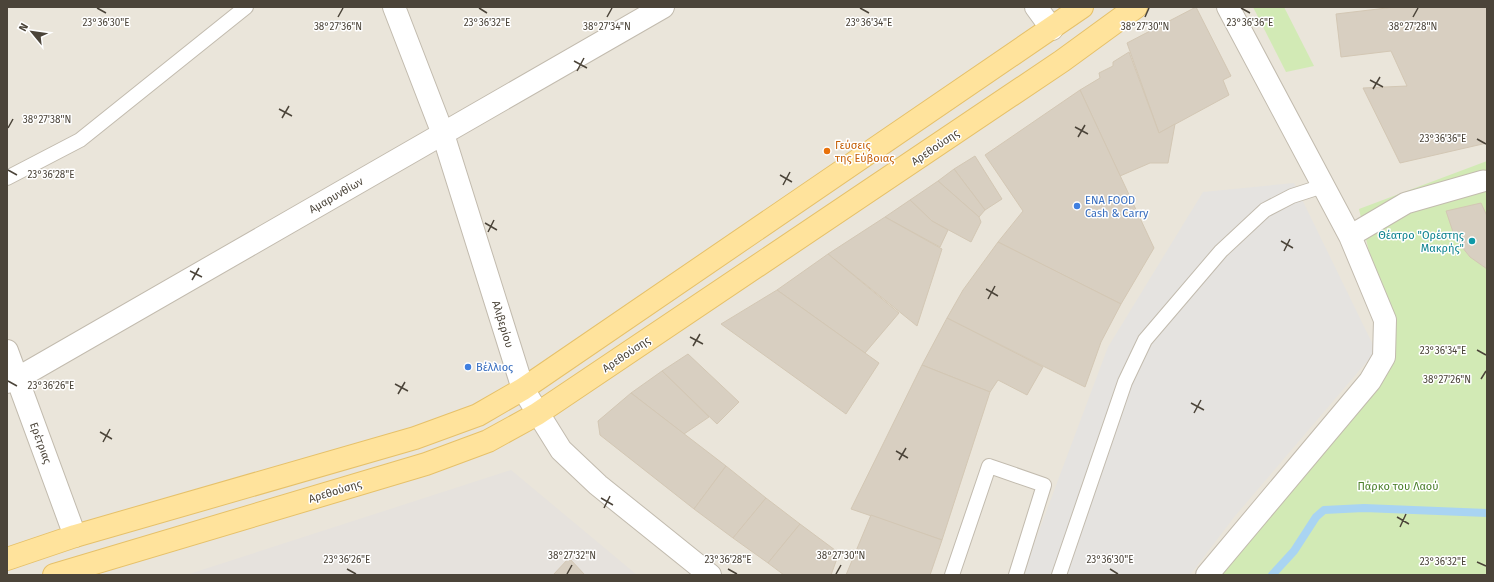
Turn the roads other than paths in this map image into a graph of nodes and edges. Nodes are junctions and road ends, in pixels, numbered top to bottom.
1 (246, 7) edge
2 (394, 7) edge
3 (663, 7) edge
4 (1036, 7) edge
5 (1082, 7) edge
6 (1136, 7) edge
7 (1228, 7) edge
8 (1052, 29) junction
9 (443, 134) junction
10 (7, 178) edge
11 (1483, 181) dead end
12 (1323, 186) junction
13 (1350, 236) junction
14 (7, 351) edge
15 (13, 380) edge
16 (523, 390) junction
17 (537, 414) junction
18 (75, 536) junction
19 (7, 559) edge
20 (54, 575) edge
21 (710, 575) edge
22 (952, 575) edge
23 (1016, 575) edge
24 (1059, 575) edge
25 (1207, 575) edge

1 - 10 lane
2 - 9 street, Αλιβερίου
3 - 9 street, Αμαρυνθίων
4 - 8 street
5 - 8 main road
6 - 17 main road, Αρεθούσης
7 - 12 street
8 - 16 main road
9 - 15 street, Αμαρυνθίων
9 - 16 street, Αλιβερίου
11 - 13 street
12 - 13 street
12 - 24 lane
13 - 25 street
14 - 15 street, Ερέτριας
15 - 18 street, Ερέτριας
16 - 17 street, Αλιβερίου
16 - 18 main road
17 - 20 main road, Αρεθούσης
17 - 21 street, Αλιβερίου
18 - 19 main road
22 - 23 lane

